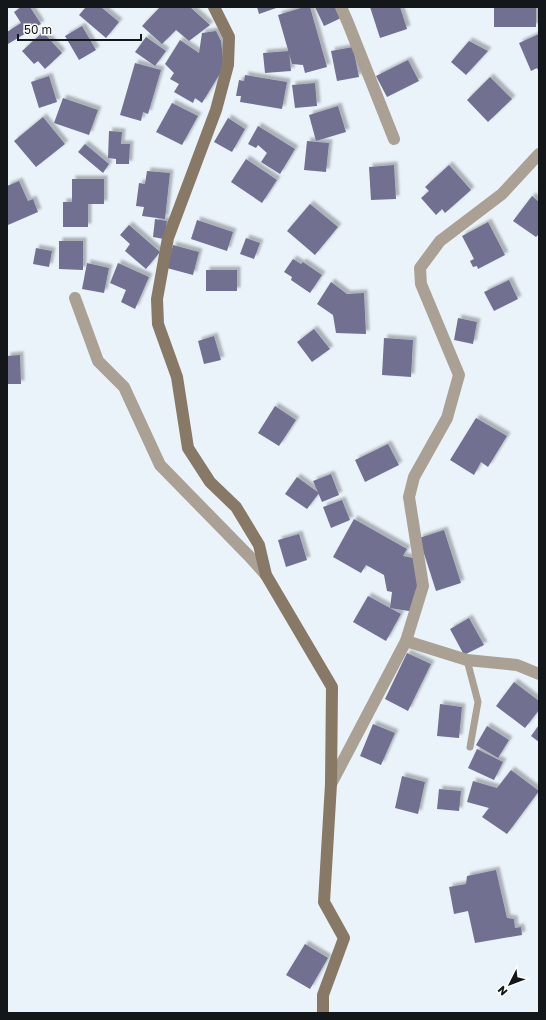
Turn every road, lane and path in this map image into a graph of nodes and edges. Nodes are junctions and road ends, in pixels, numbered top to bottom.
1 (214, 7) edge
2 (341, 7) edge
3 (394, 139) dead end
4 (539, 154) edge
5 (75, 298) dead end
6 (266, 575) junction
7 (406, 640) junction
8 (467, 660) junction
9 (539, 674) edge
10 (470, 747) dead end
11 (331, 784) junction
12 (323, 1013) edge

1 - 6 street
2 - 3 street
4 - 7 street
5 - 6 street
6 - 11 street
7 - 8 street
7 - 11 street
8 - 9 street
8 - 10 lane
11 - 12 street

